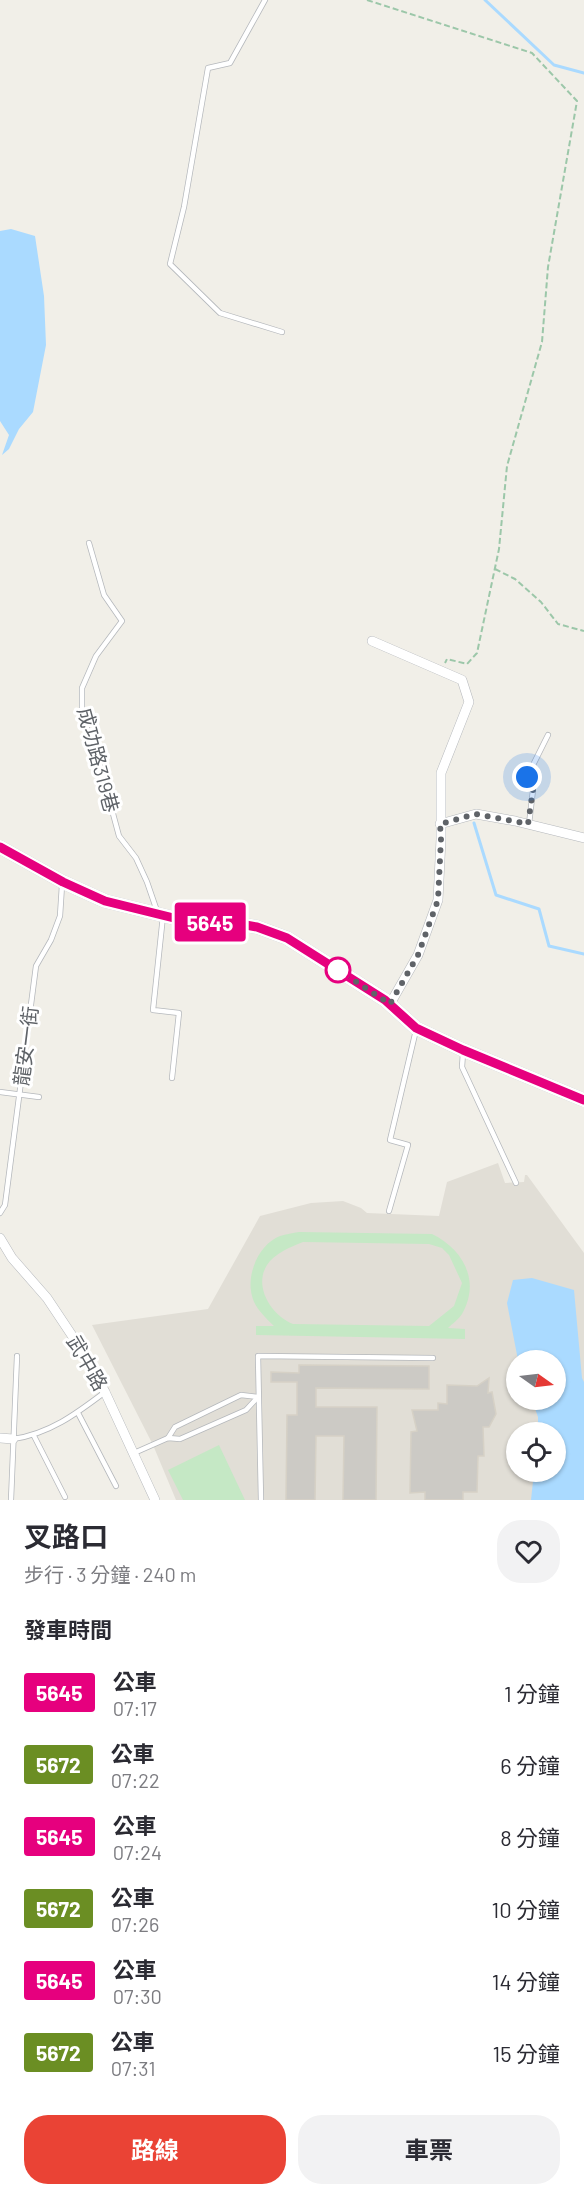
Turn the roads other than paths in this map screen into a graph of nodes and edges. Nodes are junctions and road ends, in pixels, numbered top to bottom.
1 (265, 0) edge
2 (282, 332) dead end
3 (88, 543) dead end
4 (372, 641) dead end
5 (548, 735) dead end
6 (440, 824) junction
7 (528, 824) junction
8 (584, 838) edge
9 (0, 847) edge
10 (63, 882) junction
11 (161, 914) junction
12 (390, 1004) junction
13 (416, 1028) junction
14 (463, 1050) junction
15 (172, 1078) dead end
16 (0, 1092) edge
17 (21, 1094) junction
18 (39, 1097) dead end
19 (584, 1100) edge
20 (516, 1183) dead end
21 (389, 1210) dead end
22 (0, 1213) edge
23 (0, 1238) edge
24 (17, 1356) dead end
25 (433, 1358) dead end
26 (105, 1392) junction
27 (258, 1397) junction
28 (78, 1413) junction
29 (34, 1436) junction
30 (0, 1438) edge
31 (13, 1438) junction
32 (168, 1438) junction
33 (133, 1454) junction
34 (116, 1486) dead end
35 (65, 1497) dead end
36 (11, 1500) edge
37 (155, 1500) edge
38 (261, 1500) edge

1 - 2 lane
3 - 11 lane, 成功路319巷
4 - 6 street
5 - 7 lane
6 - 7 street
6 - 12 street
7 - 8 street
9 - 10 street
10 - 11 street
10 - 17 lane, 龍安一街
11 - 12 street
11 - 15 lane
12 - 13 street
13 - 14 street
13 - 21 lane
14 - 19 street
14 - 20 lane
16 - 17 lane
17 - 18 lane
17 - 22 lane, 龍安一街
23 - 26 street, 武中路
24 - 31 lane
25 - 27 lane
26 - 28 lane
26 - 33 street, 武中路
27 - 32 lane
27 - 32 lane
27 - 38 lane
28 - 29 lane
28 - 34 lane
29 - 31 lane
29 - 35 lane
30 - 31 street
31 - 36 lane
32 - 33 lane
33 - 37 street, 武中路

